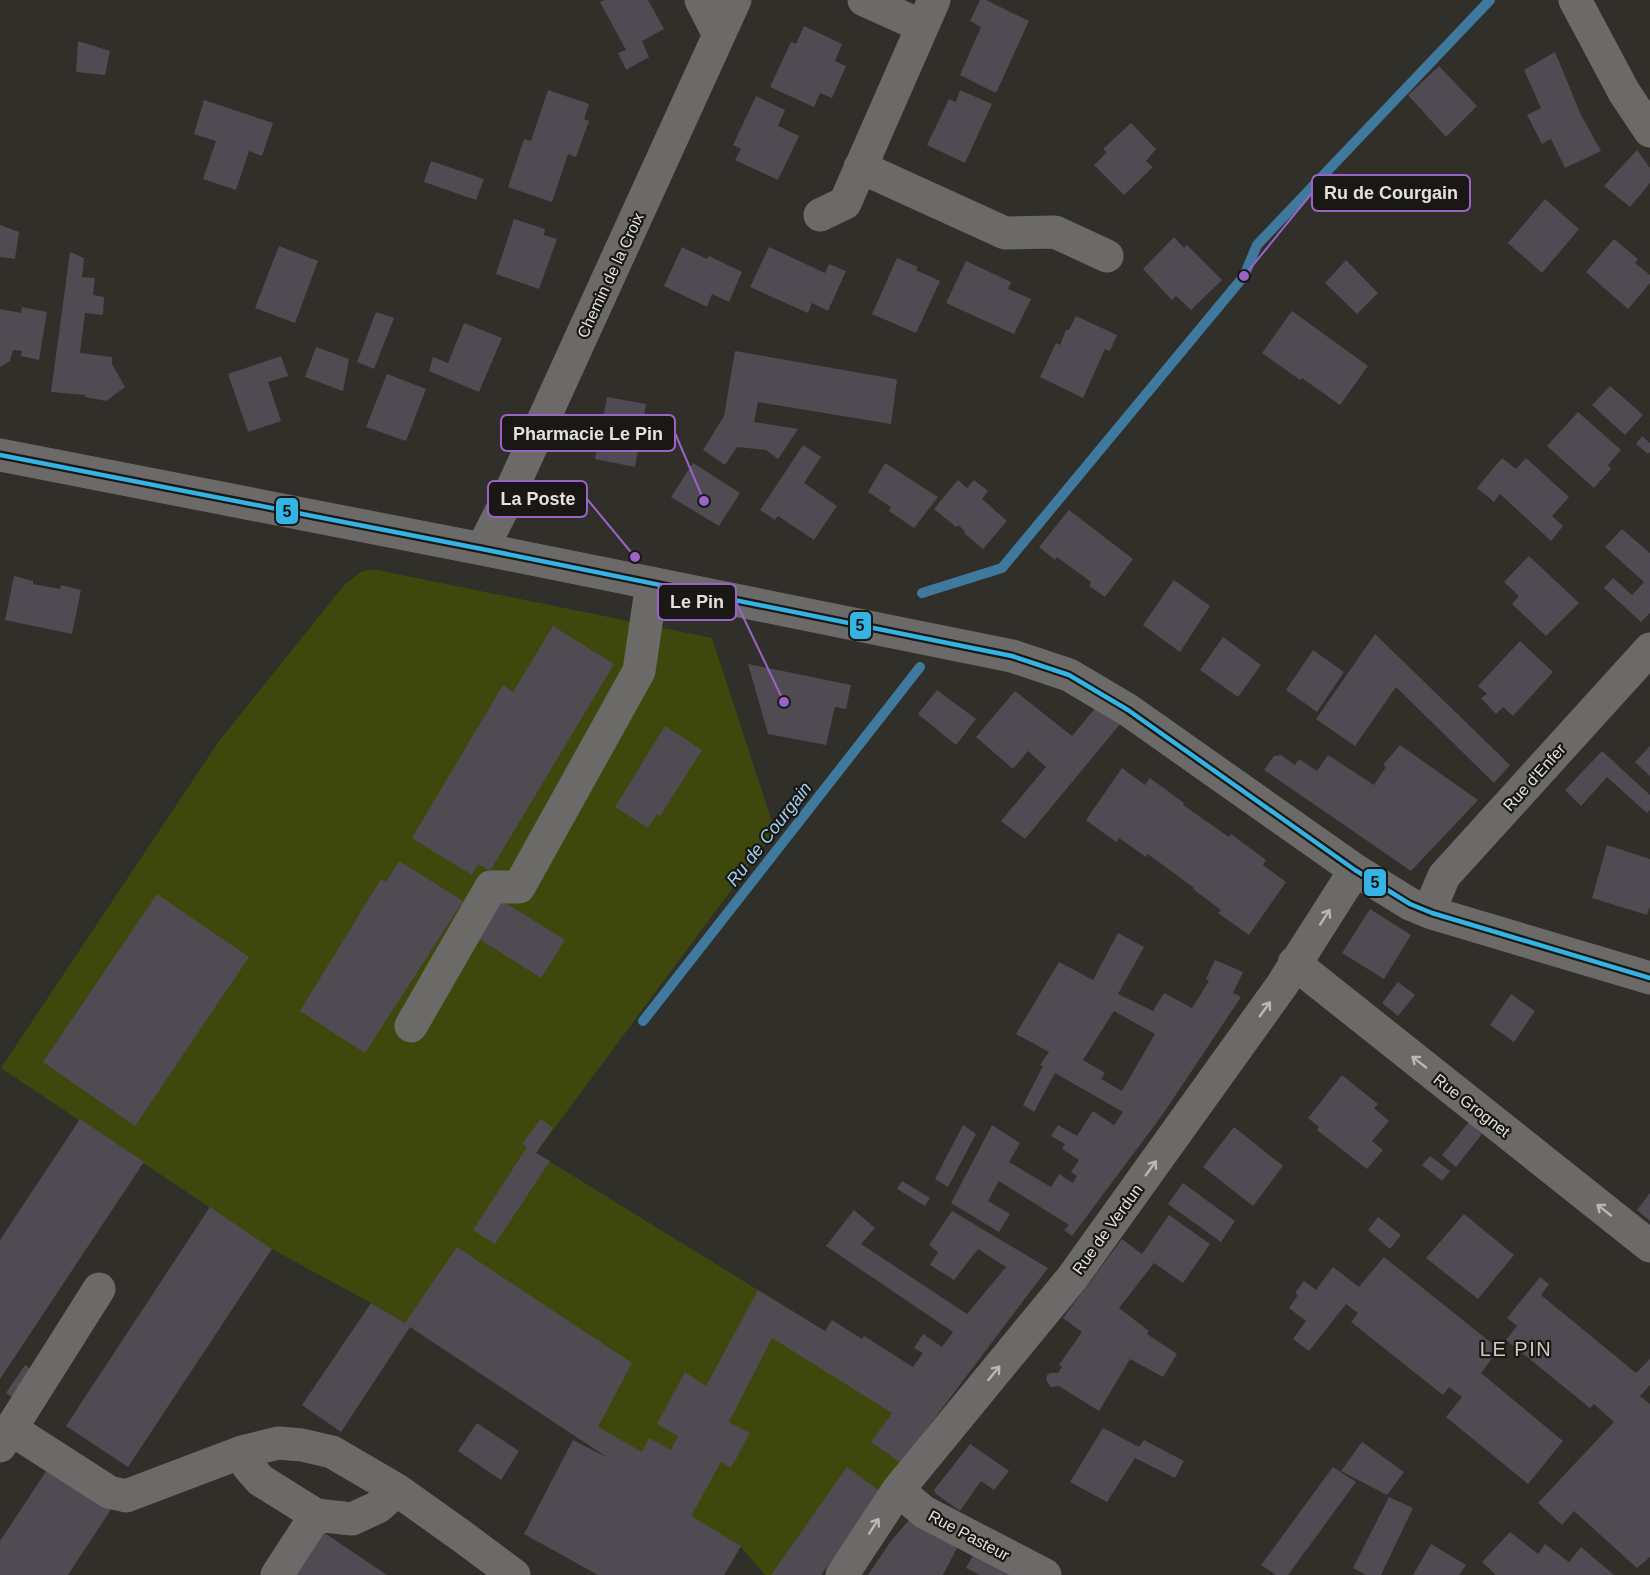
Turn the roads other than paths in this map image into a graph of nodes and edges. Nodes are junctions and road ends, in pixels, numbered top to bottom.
1 (701, 0) edge
2 (735, 0) edge
3 (864, 0) edge
4 (1575, 0) edge
5 (928, 13) edge
6 (719, 35) junction
7 (1650, 131) edge
8 (860, 167) junction
9 (820, 215) dead end
10 (1107, 256) dead end
11 (0, 455) edge
12 (482, 549) junction
13 (652, 583) junction
14 (1650, 649) edge
15 (1355, 870) junction
16 (1432, 913) junction
17 (1294, 963) junction
18 (1650, 978) edge
19 (411, 1026) dead end
20 (1650, 1246) edge
21 (99, 1289) dead end
22 (5, 1438) edge
23 (242, 1452) junction
24 (397, 1490) junction
25 (898, 1490) junction
26 (316, 1515) junction
27 (277, 1575) edge
28 (514, 1575) edge
29 (842, 1575) edge
30 (1045, 1575) edge

1 - 6 street
2 - 6 street, Chemin de la Croix
3 - 5 street
4 - 7 street
5 - 8 street
6 - 12 street, Chemin de la Croix
8 - 9 street
8 - 10 street
11 - 12 street
12 - 13 street
13 - 15 street
13 - 19 street
14 - 16 street, Rue d'Enfer
15 - 16 street
17 -> 15 street, Rue de Verdun
16 - 18 street
20 -> 17 street, Rue Grognet
25 -> 17 street, Rue de Verdun
21 - 22 street
22 - 23 street
23 - 24 street
23 - 26 street
24 - 26 street
24 - 28 street
29 -> 25 street, Rue de Verdun
25 - 30 street, Rue Pasteur
26 - 27 street

